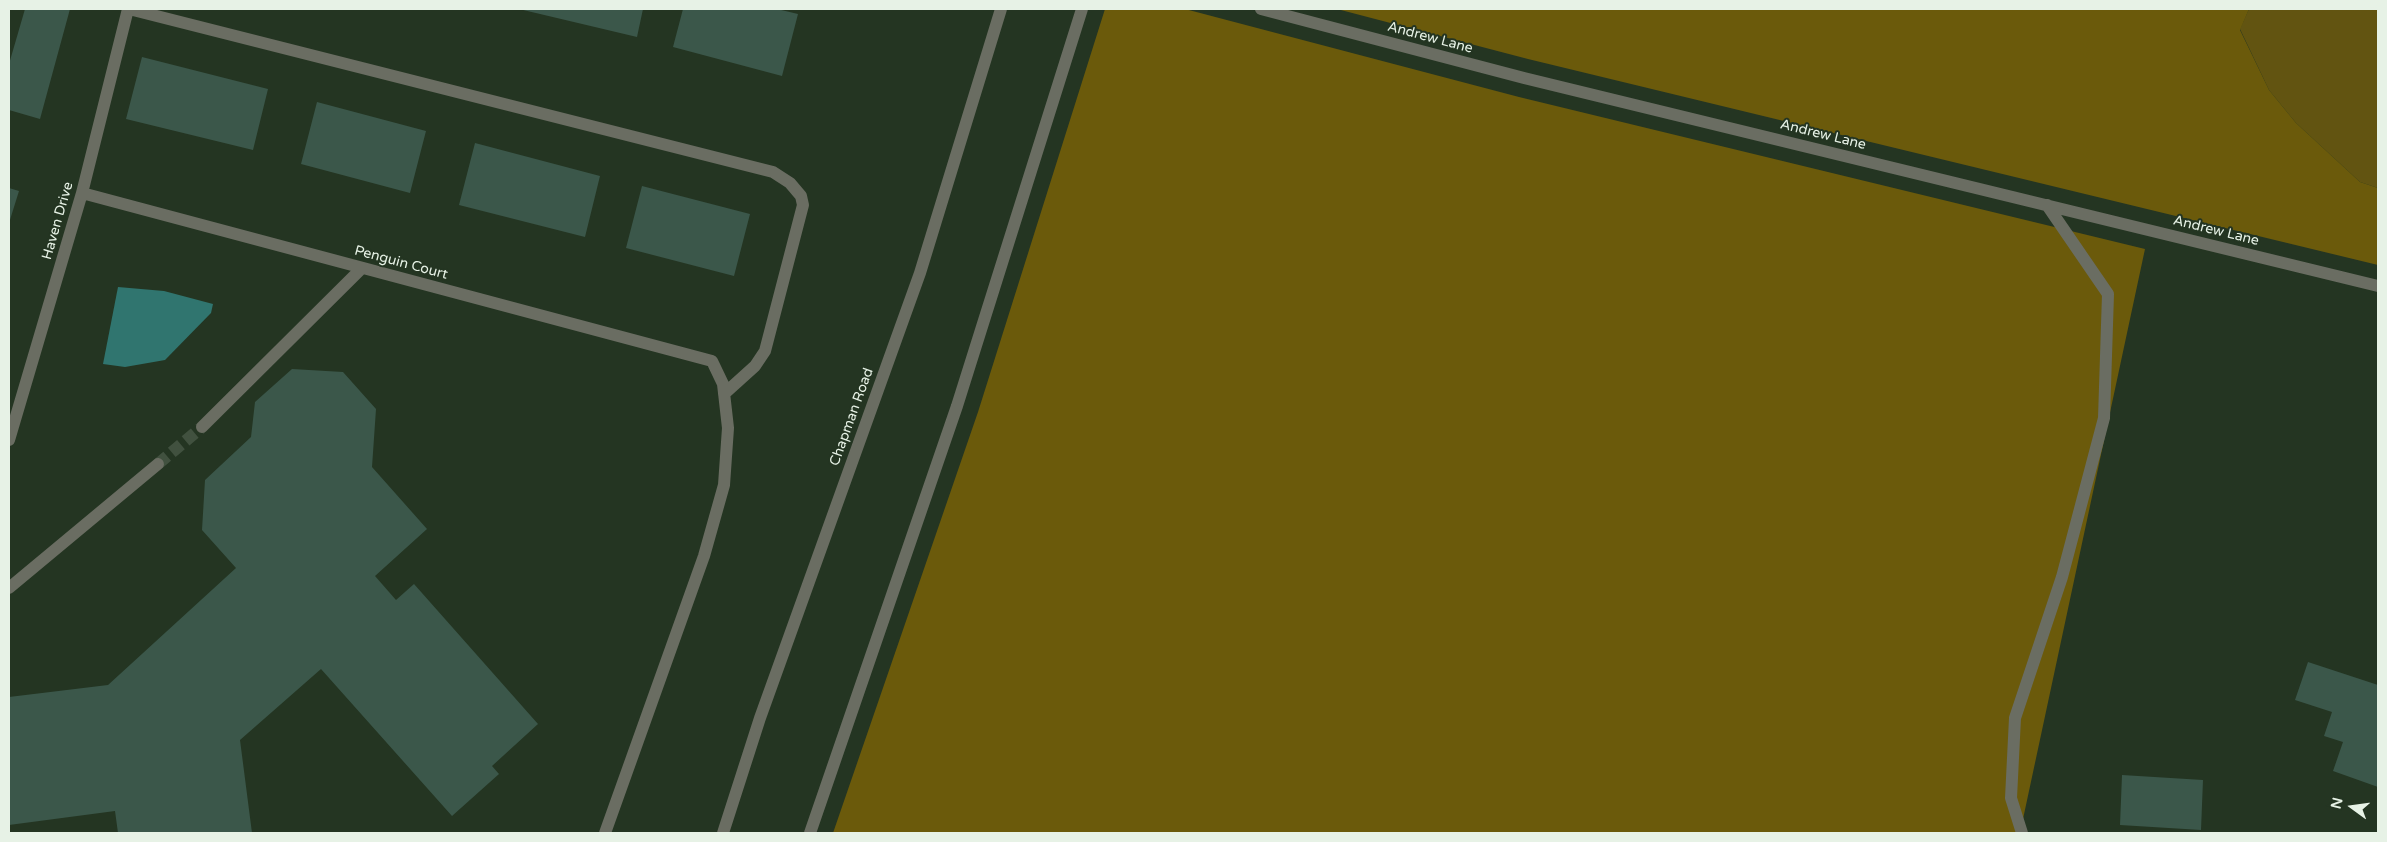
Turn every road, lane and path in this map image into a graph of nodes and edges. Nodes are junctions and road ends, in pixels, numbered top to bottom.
1 (129, 9) edge
2 (1000, 9) edge
3 (1082, 9) edge
4 (1261, 9) edge
5 (82, 193) junction
6 (2047, 205) junction
7 (362, 268) junction
8 (2378, 286) edge
9 (724, 394) junction
10 (202, 427) tunnel mouth
11 (9, 440) edge
12 (158, 464) tunnel mouth
13 (9, 588) edge
14 (605, 833) edge
15 (723, 833) edge
16 (810, 833) edge
17 (2022, 833) edge

1 - 5 street, Haven Drive
1 - 9 street
2 - 15 street, Chapman Road
3 - 16 street
4 - 6 street, Andrew Lane
5 - 7 street, Penguin Court
5 - 11 street, Haven Drive
6 - 8 street, Andrew Lane
6 - 17 street
7 - 9 street, Penguin Court
7 - 10 street
9 - 14 street
12 - 13 street

